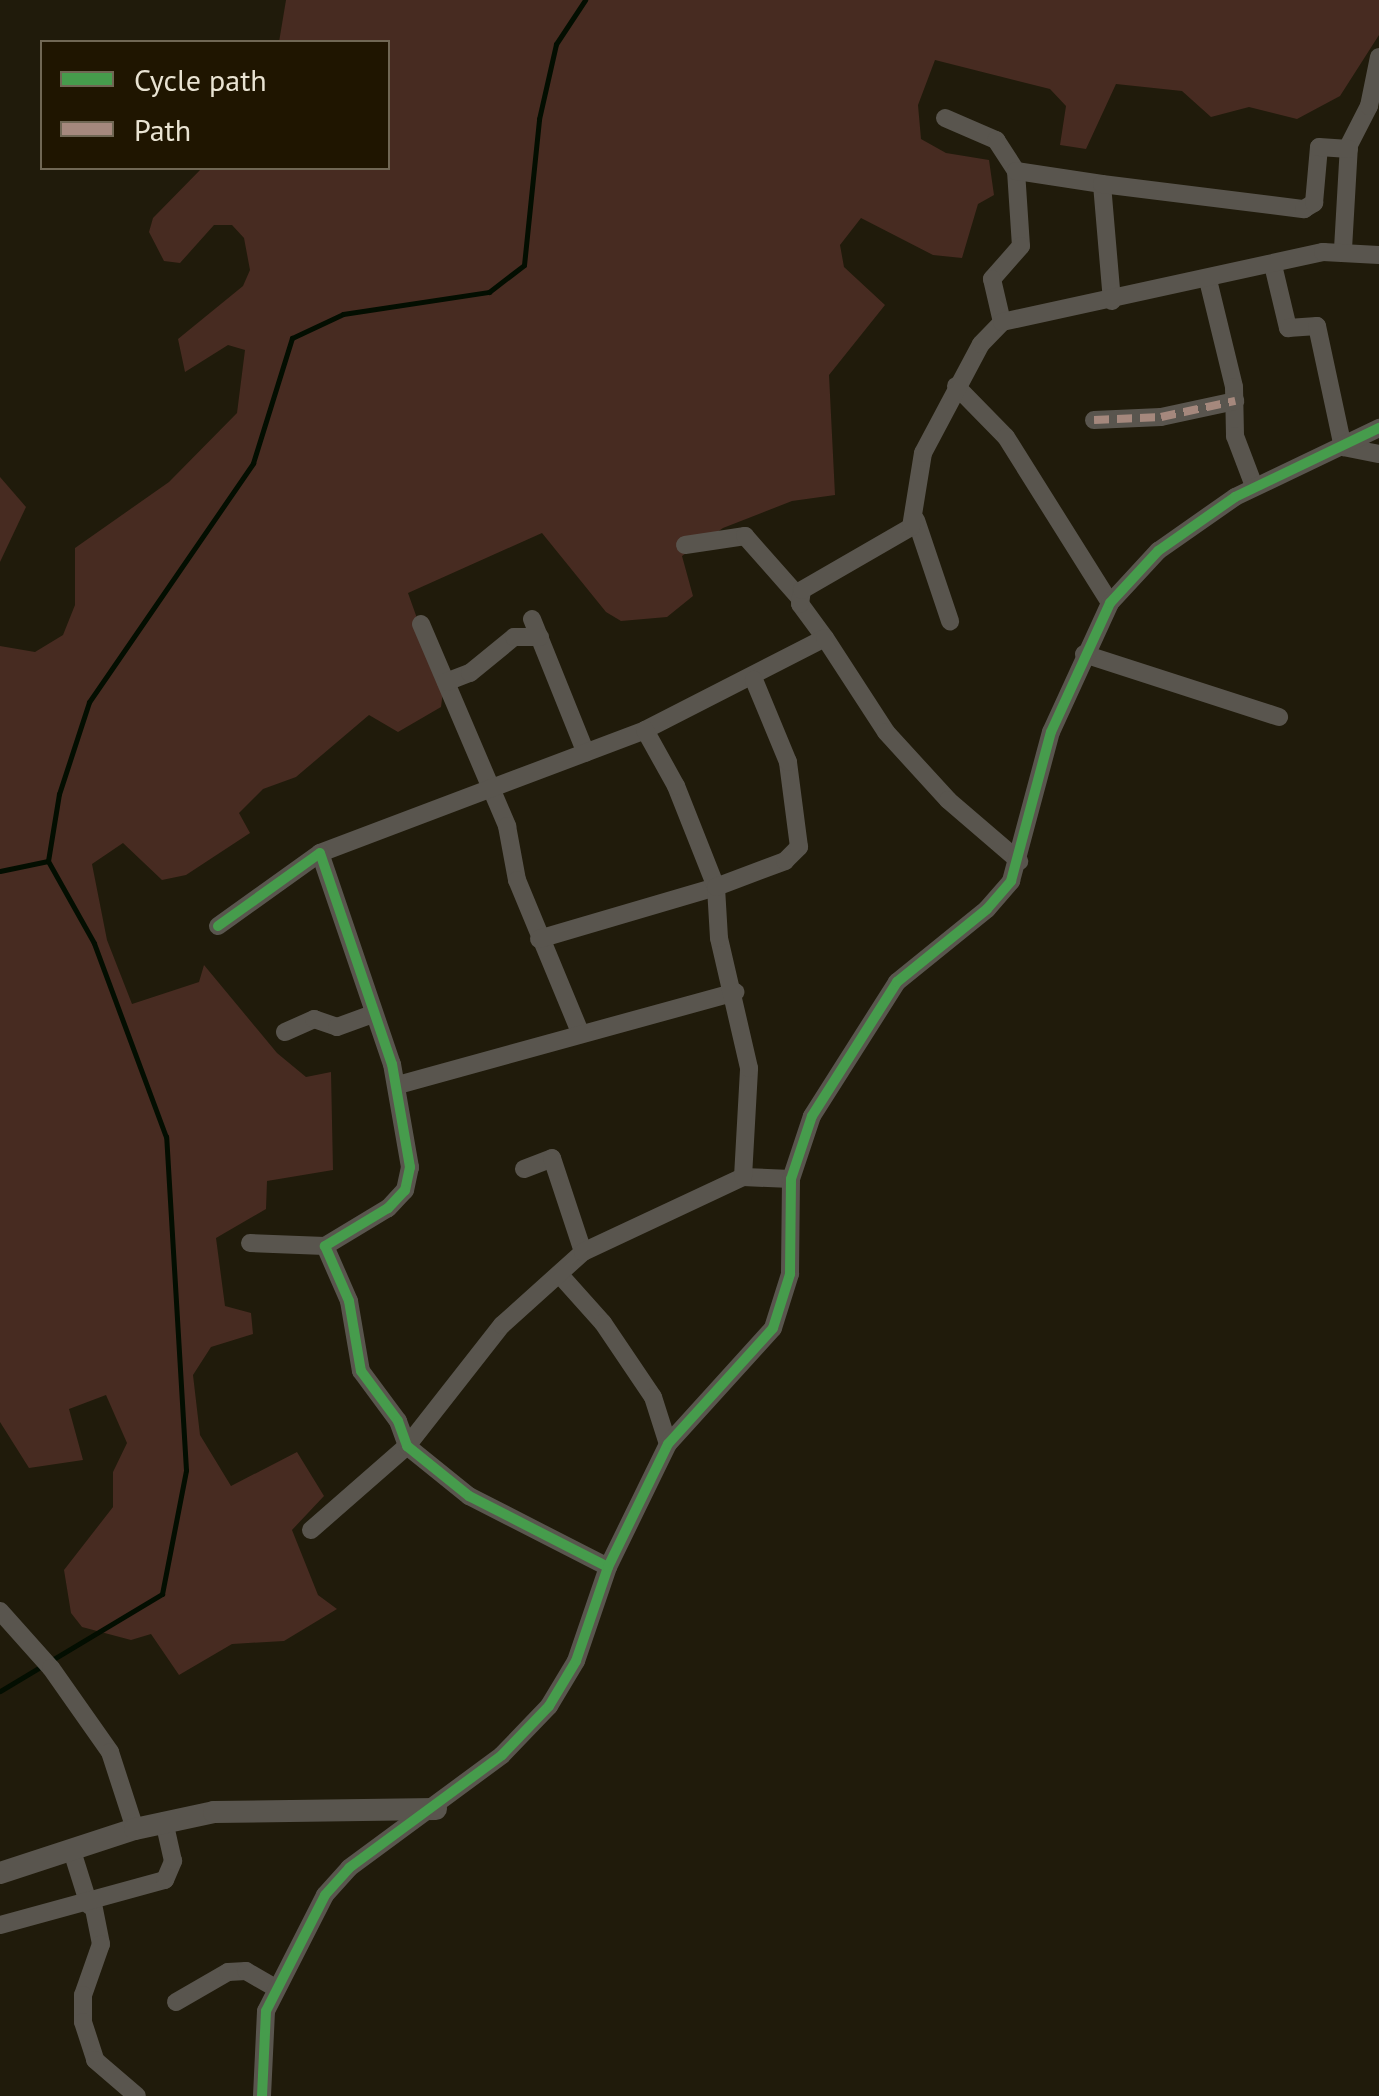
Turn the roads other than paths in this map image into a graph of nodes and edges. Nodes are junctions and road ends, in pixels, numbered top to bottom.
1 (1379, 57) edge
2 (945, 118) dead end
3 (1349, 149) junction
4 (1016, 171) junction
5 (1102, 184) junction
6 (1343, 249) junction
7 (1379, 255) edge
8 (1274, 265) junction
9 (1208, 280) junction
10 (1112, 301) junction
11 (1002, 322) junction
12 (956, 386) junction
13 (1235, 401) junction
14 (1094, 420) dead end
15 (1379, 428) edge
16 (1343, 447) junction
17 (1379, 454) edge
18 (1254, 486) junction
19 (916, 520) junction
20 (685, 545) dead end
21 (799, 597) junction
22 (1110, 603) junction
23 (532, 619) dead end
24 (950, 622) dead end
25 (421, 624) dead end
26 (540, 638) junction
27 (825, 638) junction
28 (1084, 654) junction
29 (754, 680) junction
30 (446, 682) junction
31 (1278, 718) dead end
32 (645, 730) junction
33 (586, 754) junction
34 (490, 785) junction
35 (320, 854) junction
36 (1019, 860) junction
37 (716, 887) junction
38 (218, 926) dead end
39 (539, 939) junction
40 (735, 992) junction
41 (373, 1014) junction
42 (285, 1032) dead end
43 (580, 1032) junction
44 (398, 1085) junction
45 (524, 1169) dead end
46 (743, 1178) junction
47 (791, 1179) junction
48 (250, 1242) dead end
49 (325, 1246) junction
50 (583, 1252) junction
51 (560, 1275) junction
52 (668, 1444) junction
53 (406, 1446) junction
54 (311, 1530) dead end
55 (608, 1567) junction
56 (0, 1612) edge
57 (436, 1809) junction
58 (164, 1822) junction
59 (135, 1829) junction
60 (72, 1851) junction
61 (0, 1873) edge
62 (91, 1905) junction
63 (0, 1926) edge
64 (275, 1988) junction
65 (176, 2002) dead end
66 (137, 2096) edge
67 (262, 2096) edge

1 - 3 street
2 - 4 street
3 - 5 street
3 - 6 street
4 - 5 street
4 - 11 street
5 - 10 street
6 - 7 street
6 - 8 street
8 - 9 street
8 - 16 street
9 - 10 street
9 - 13 street
10 - 11 street
11 - 12 street
12 - 19 street
12 - 22 street
13 - 14 street
13 - 18 street
15 - 16 street
16 - 17 street
16 - 18 street
18 - 22 street
19 - 21 street
19 - 24 street
20 - 21 street
21 - 27 street
22 - 28 street
23 - 26 street
25 - 30 street
26 - 30 street
26 - 33 street
27 - 29 street
27 - 36 street
28 - 31 street
28 - 36 street
29 - 32 street
29 - 37 street
30 - 34 street
32 - 33 street
32 - 37 street
33 - 34 street
34 - 35 street
34 - 39 street
35 - 38 street
35 - 41 street
36 - 47 street
37 - 39 street
37 - 40 street
39 - 43 street
40 - 43 street
40 - 46 street
41 - 42 street
41 - 44 street
43 - 44 street
44 - 49 street
45 - 50 street
46 - 47 street
46 - 50 street
47 - 52 street
48 - 49 street
49 - 53 street
50 - 51 street
51 - 52 street
51 - 53 street
52 - 55 street
53 - 54 street
53 - 55 street
55 - 57 street
56 - 59 street
57 - 58 street
57 - 64 street
58 - 59 street
58 - 62 street
59 - 60 street
60 - 61 street
60 - 62 street
62 - 63 street
62 - 66 street
64 - 65 street
64 - 67 street

